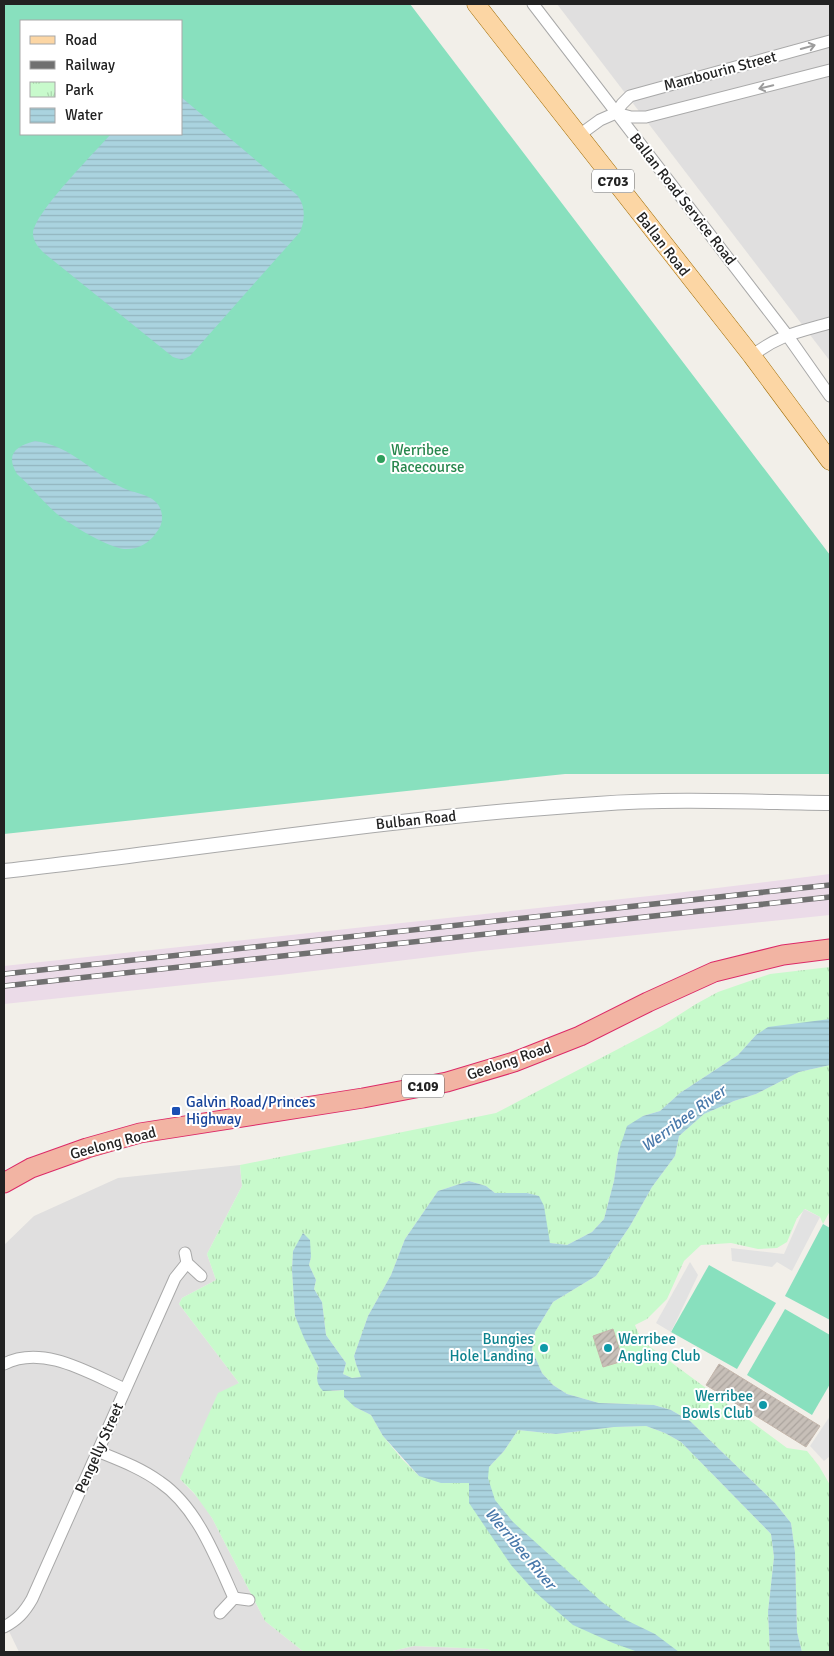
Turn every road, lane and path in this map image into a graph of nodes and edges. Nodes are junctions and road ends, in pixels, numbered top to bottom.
1 (476, 4) edge
2 (533, 4) edge
3 (830, 41) edge
4 (830, 70) edge
5 (616, 113) junction
6 (578, 136) junction
7 (830, 323) edge
8 (787, 335) junction
9 (752, 356) junction
10 (830, 396) edge
11 (830, 461) edge
12 (830, 803) edge
13 (4, 871) edge
14 (830, 949) edge
15 (4, 1183) edge
16 (201, 1276) dead end
17 (4, 1364) edge
18 (125, 1389) junction
19 (97, 1451) junction
20 (234, 1598) junction
21 (249, 1600) dead end
22 (220, 1613) dead end
23 (4, 1627) edge

1 - 6 main road, Ballan Road / C703
2 - 5 street, Ballan Road Service Road
5 -> 3 street, Mambourin Street
4 -> 5 street, Mambourin Street
5 - 6 street, Mambourin Street
5 - 8 street, Ballan Road Service Road
6 - 9 main road, Ballan Road / C703
7 - 8 street
8 - 9 street
8 - 10 street, Ballan Road Service Road
9 - 11 main road, Ballan Road / C703
12 - 13 street, Bulban Road
14 - 15 highway, Geelong Road / C109
16 - 18 street, Pengelly Street
17 - 18 street
18 - 19 street, Pengelly Street
19 - 20 street
19 - 23 street, Pengelly Street
20 - 21 street
20 - 22 street

